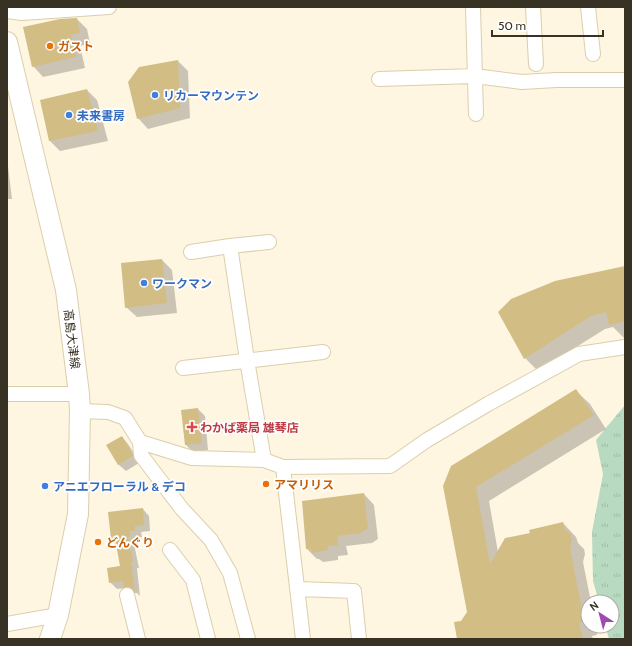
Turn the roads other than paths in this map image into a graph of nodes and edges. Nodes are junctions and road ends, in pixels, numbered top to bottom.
1 (109, 7) edge
2 (473, 7) edge
3 (533, 7) edge
4 (588, 7) edge
5 (7, 11) edge
6 (7, 42) edge
7 (593, 54) dead end
8 (536, 64) dead end
9 (475, 76) junction
10 (379, 79) dead end
11 (625, 80) edge
12 (476, 114) dead end
13 (270, 242) dead end
14 (230, 246) junction
15 (191, 252) dead end
16 (625, 347) edge
17 (323, 352) dead end
18 (247, 360) junction
19 (183, 368) dead end
20 (7, 394) edge
21 (79, 402) junction
22 (140, 442) junction
23 (264, 460) junction
24 (284, 466) junction
25 (170, 550) dead end
26 (298, 589) junction
27 (127, 595) dead end
28 (58, 615) junction
29 (7, 624) edge
30 (50, 639) edge
31 (138, 639) edge
32 (208, 639) edge
33 (248, 639) edge
34 (303, 639) edge
35 (359, 639) edge

1 - 5 street
2 - 9 street
3 - 8 street
4 - 7 street
6 - 21 main road, 高島大津線
9 - 10 street
9 - 11 street
9 - 12 street
13 - 14 street
14 - 15 street
14 - 18 street
16 - 24 street
17 - 18 street
18 - 19 street
18 - 23 street
20 - 21 street
21 - 22 street
21 - 28 main road, 高島大津線
22 - 23 street
22 - 33 street
23 - 24 street
24 - 26 street
25 - 32 street
26 - 34 street
26 - 35 street
27 - 31 street
28 - 29 street
28 - 30 main road, 高島大津線

